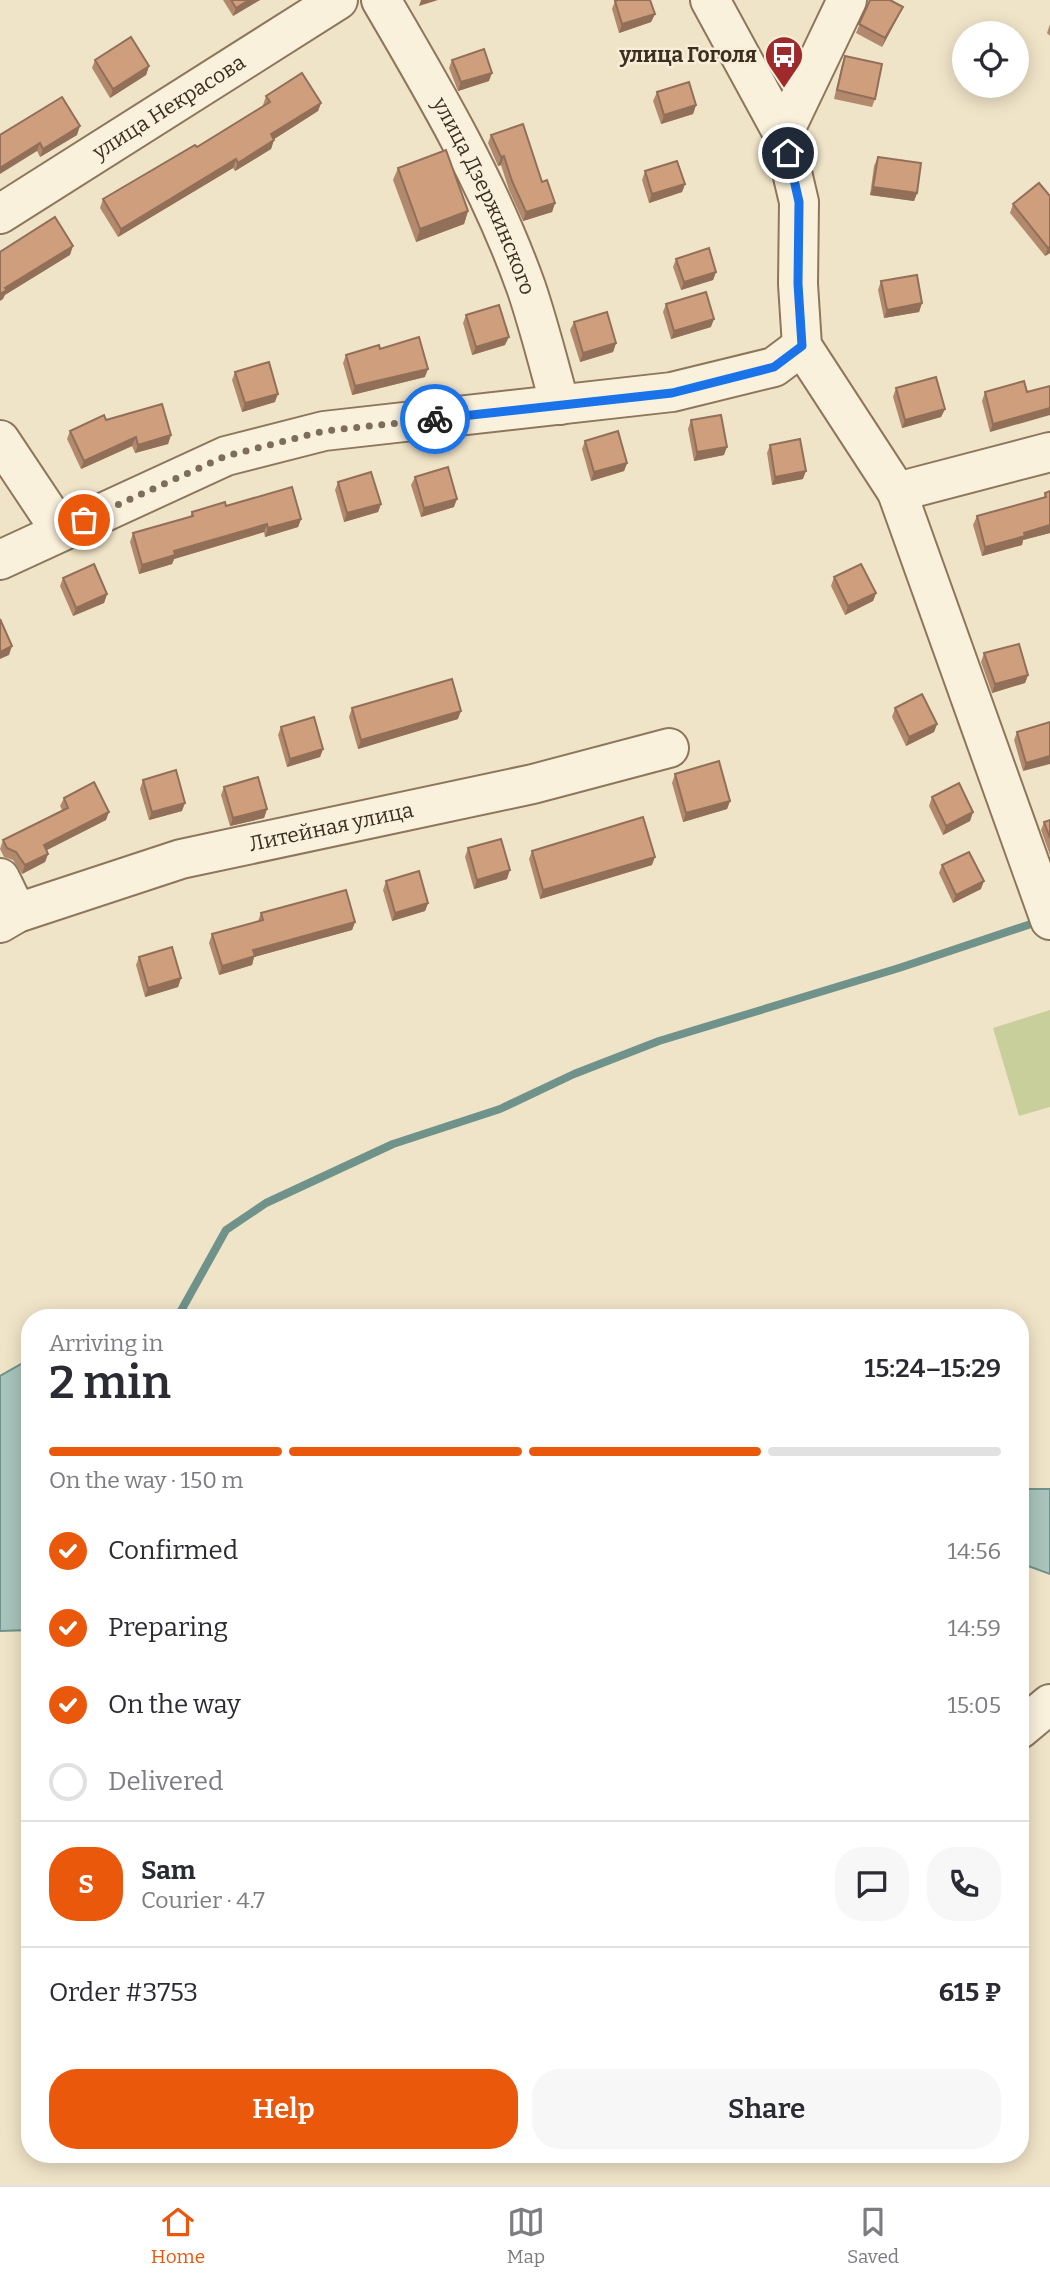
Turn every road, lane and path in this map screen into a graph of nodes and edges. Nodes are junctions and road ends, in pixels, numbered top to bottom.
1 (338, 0) edge
2 (381, 0) edge
3 (710, 0) edge
4 (847, 0) edge
5 (783, 134) junction
6 (0, 214) edge
7 (802, 346) junction
8 (560, 405) junction
9 (0, 440) edge
10 (1050, 452) edge
11 (897, 492) junction
12 (60, 530) junction
13 (0, 560) edge
14 (670, 748) dead end
15 (0, 878) edge
16 (1047, 911) edge
17 (8, 918) edge
18 (1050, 1704) edge
19 (1029, 1722) edge

1 - 6 street, улица Некрасова
2 - 8 street, улица Дзержинского
3 - 5 street
4 - 5 street
5 - 7 street
7 - 8 street
7 - 11 street
8 - 12 street
9 - 12 street
10 - 11 street
11 - 16 street
12 - 13 street
14 - 17 street, Литейная улица
15 - 17 street
18 - 19 street

